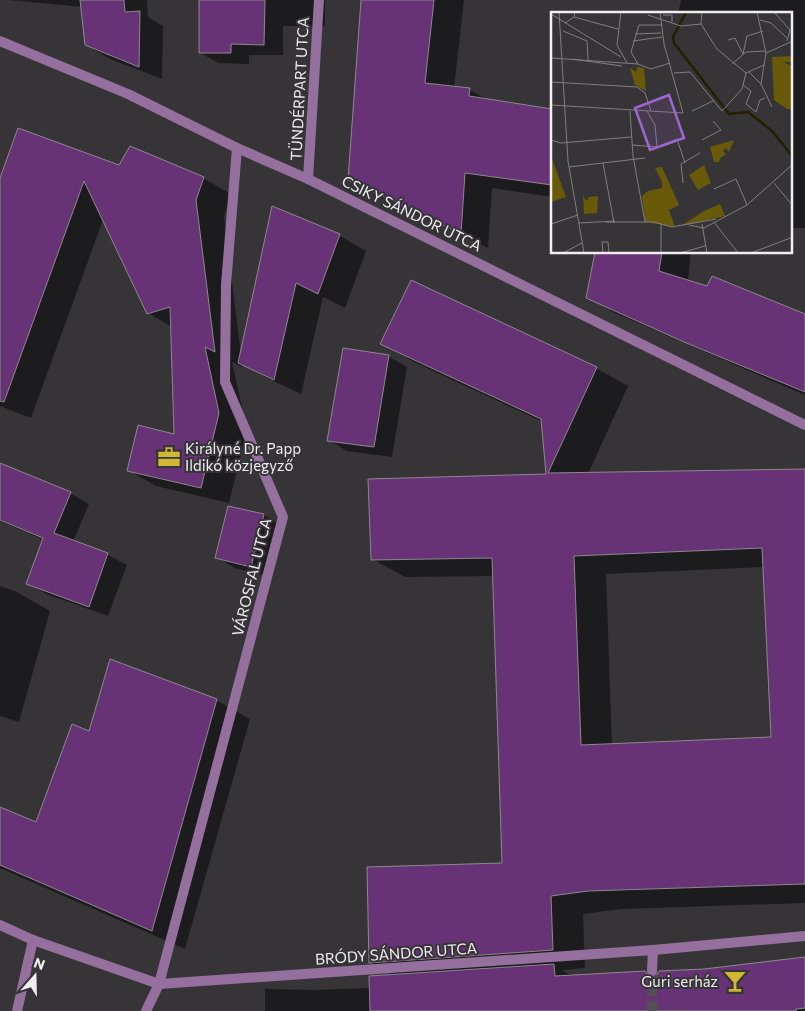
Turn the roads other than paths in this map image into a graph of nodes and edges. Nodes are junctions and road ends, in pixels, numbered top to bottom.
1 (319, 0) edge
2 (0, 41) edge
3 (237, 148) junction
4 (308, 179) junction
5 (805, 425) edge
6 (0, 925) edge
7 (805, 936) edge
8 (33, 940) junction
9 (653, 950) junction
10 (652, 971) tunnel mouth
11 (159, 984) junction
12 (17, 1011) edge
13 (146, 1011) edge

1 - 4 street, TÜNDÉRPART UTCA
2 - 3 street, CSIKY SÁNDOR UTCA
3 - 4 street, CSIKY SÁNDOR UTCA
3 - 11 street, VÁROSFAL UTCA
4 - 5 street, CSIKY SÁNDOR UTCA
6 - 8 street, BRÓDY SÁNDOR UTCA
7 - 9 street, BRÓDY SÁNDOR UTCA
8 - 11 street, BRÓDY SÁNDOR UTCA
8 - 12 street
9 - 10 street
9 - 11 street, BRÓDY SÁNDOR UTCA
11 - 13 street, VÁROSFAL UTCA

